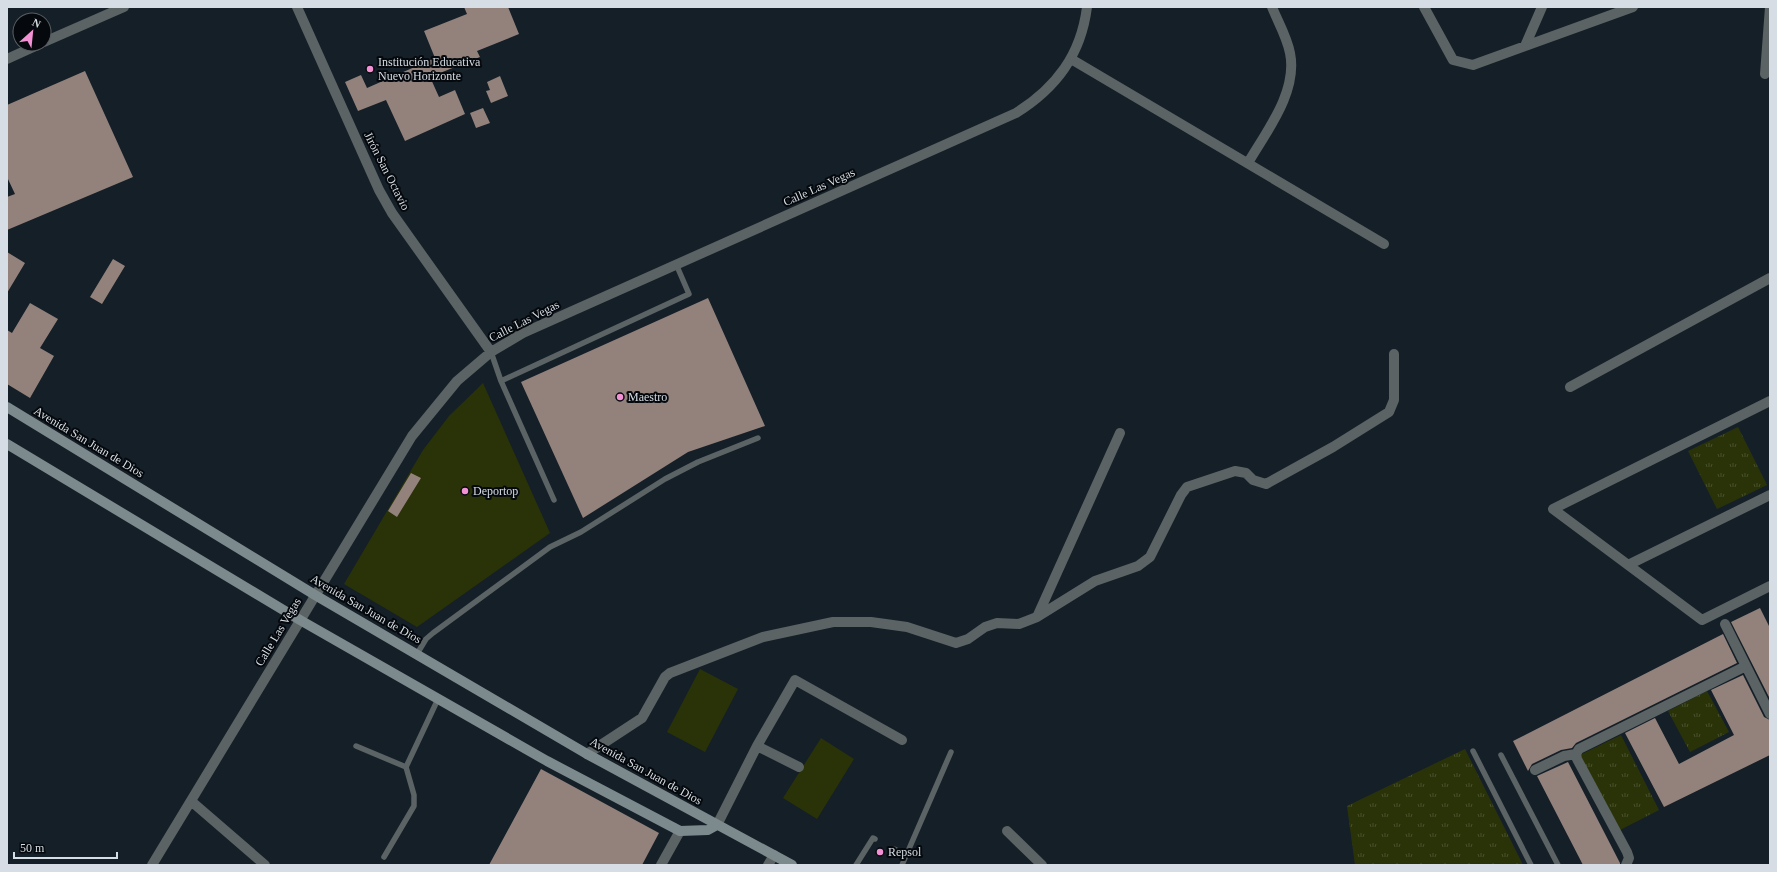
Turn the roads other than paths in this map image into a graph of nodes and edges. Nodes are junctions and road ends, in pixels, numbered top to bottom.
1 (124, 7) edge
2 (297, 7) edge
3 (1087, 7) edge
4 (1272, 7) edge
5 (1424, 7) edge
6 (1542, 7) edge
7 (1633, 7) edge
8 (1770, 7) edge
9 (52, 38) edge
10 (1525, 46) junction
11 (22, 52) edge
12 (7, 59) edge
13 (1071, 59) junction
14 (1765, 74) dead end
15 (1248, 163) junction
16 (1384, 244) dead end
17 (676, 264) junction
18 (1770, 278) edge
19 (491, 352) junction
20 (1394, 354) dead end
21 (501, 381) junction
22 (1570, 387) dead end
23 (1770, 402) edge
24 (7, 407) edge
25 (1120, 433) dead end
26 (758, 438) dead end
27 (7, 444) edge
28 (1770, 495) edge
29 (554, 500) dead end
30 (1628, 565) junction
31 (1770, 586) edge
32 (315, 595) junction
33 (1036, 617) junction
34 (300, 620) junction
35 (1725, 624) dead end
36 (417, 654) junction
37 (1746, 666) junction
38 (438, 699) junction
39 (1770, 714) edge
40 (902, 740) dead end
41 (356, 746) dead end
42 (757, 746) junction
43 (1473, 751) dead end
44 (951, 752) dead end
45 (587, 754) junction
46 (1576, 754) junction
47 (1501, 755) dead end
48 (406, 767) junction
49 (799, 767) dead end
50 (1535, 770) dead end
51 (191, 801) junction
52 (717, 825) junction
53 (680, 831) junction
54 (1007, 832) dead end
55 (875, 840) dead end
56 (894, 849) dead end
57 (774, 855) junction
58 (907, 855) junction
59 (384, 857) dead end
60 (152, 865) edge
61 (264, 865) edge
62 (661, 865) edge
63 (768, 865) edge
64 (792, 865) edge
65 (856, 865) edge
66 (902, 865) edge
67 (1042, 865) edge
68 (1531, 865) edge
69 (1558, 865) edge
70 (1626, 865) edge

1 - 9 street
2 - 19 street, Jirón San Octavio
3 - 13 street, Calle Las Vegas
4 - 15 street
5 - 10 street
6 - 10 street
7 - 10 street
8 - 14 street
11 - 12 street
13 - 15 street
13 - 17 street, Calle Las Vegas
15 - 16 street
17 - 19 street, Calle Las Vegas
17 - 21 lane
18 - 22 street
19 - 21 lane
19 - 32 street, Calle Las Vegas
20 - 33 street
21 - 29 lane
23 - 30 street
24 - 32 main road, Avenida San Juan de Dios
25 - 33 street
26 - 36 lane
27 - 34 main road
28 - 30 street
30 - 31 street
32 - 34 street, Calle Las Vegas
32 - 36 main road, Avenida San Juan de Dios
33 - 45 street
34 - 38 main road
34 - 51 street, Calle Las Vegas
35 - 37 street
36 - 45 main road, Avenida San Juan de Dios
37 - 39 street
37 - 46 street
38 - 48 lane
38 - 53 main road
40 - 42 street
41 - 48 lane
42 - 49 street
42 - 52 street
43 - 68 lane
44 - 58 lane
45 - 52 main road, Avenida San Juan de Dios
46 - 50 street
46 - 70 street
47 - 69 lane
48 - 59 lane
51 - 60 street, Calle Las Vegas
51 - 61 street
52 - 53 main road
52 - 57 main road, Avenida San Juan de Dios
53 - 62 street
54 - 67 street
55 - 65 lane
56 - 58 lane
57 - 63 street
57 - 64 main road, Avenida San Juan de Dios
58 - 66 lane

